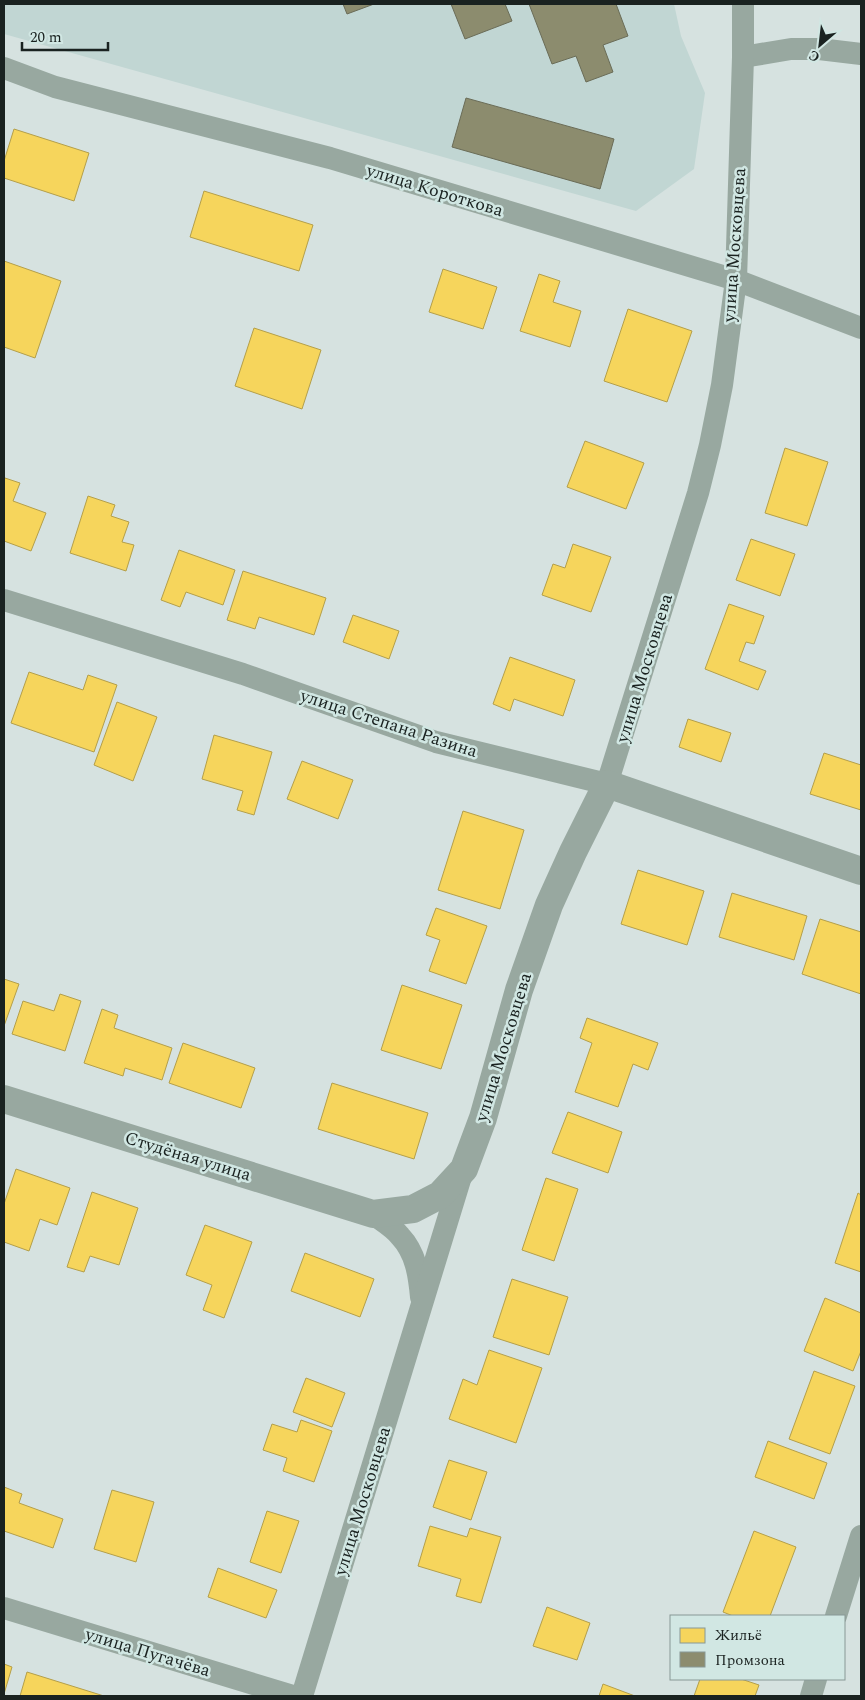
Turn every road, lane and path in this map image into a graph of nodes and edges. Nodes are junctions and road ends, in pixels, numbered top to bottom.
1 (743, 4) edge
2 (861, 54) edge
3 (743, 57) junction
4 (4, 68) edge
5 (736, 280) junction
6 (861, 328) edge
7 (4, 600) edge
8 (607, 784) junction
9 (861, 871) edge
10 (4, 1099) edge
11 (464, 1169) junction
12 (373, 1214) junction
13 (422, 1306) junction
14 (861, 1536) edge
15 (4, 1608) edge
16 (836, 1615) edge
17 (816, 1680) edge
18 (293, 1696) edge
19 (302, 1696) edge
20 (810, 1696) edge

1 - 3 street, улица Московцева
2 - 3 street
3 - 5 street, улица Московцева
4 - 5 street, улица Короткова
5 - 6 street, улица Короткова
5 - 8 street, улица Московцева
7 - 8 street, улица Степана Разина
8 - 9 street, улица Степана Разина
8 - 11 street, улица Московцева
10 - 12 street, Студёная улица
11 - 12 street
11 - 13 street, улица Московцева
12 - 13 street, улица Московцева
13 - 19 street, улица Московцева
14 - 16 street
15 - 18 street, улица Пугачёва
17 - 20 street

